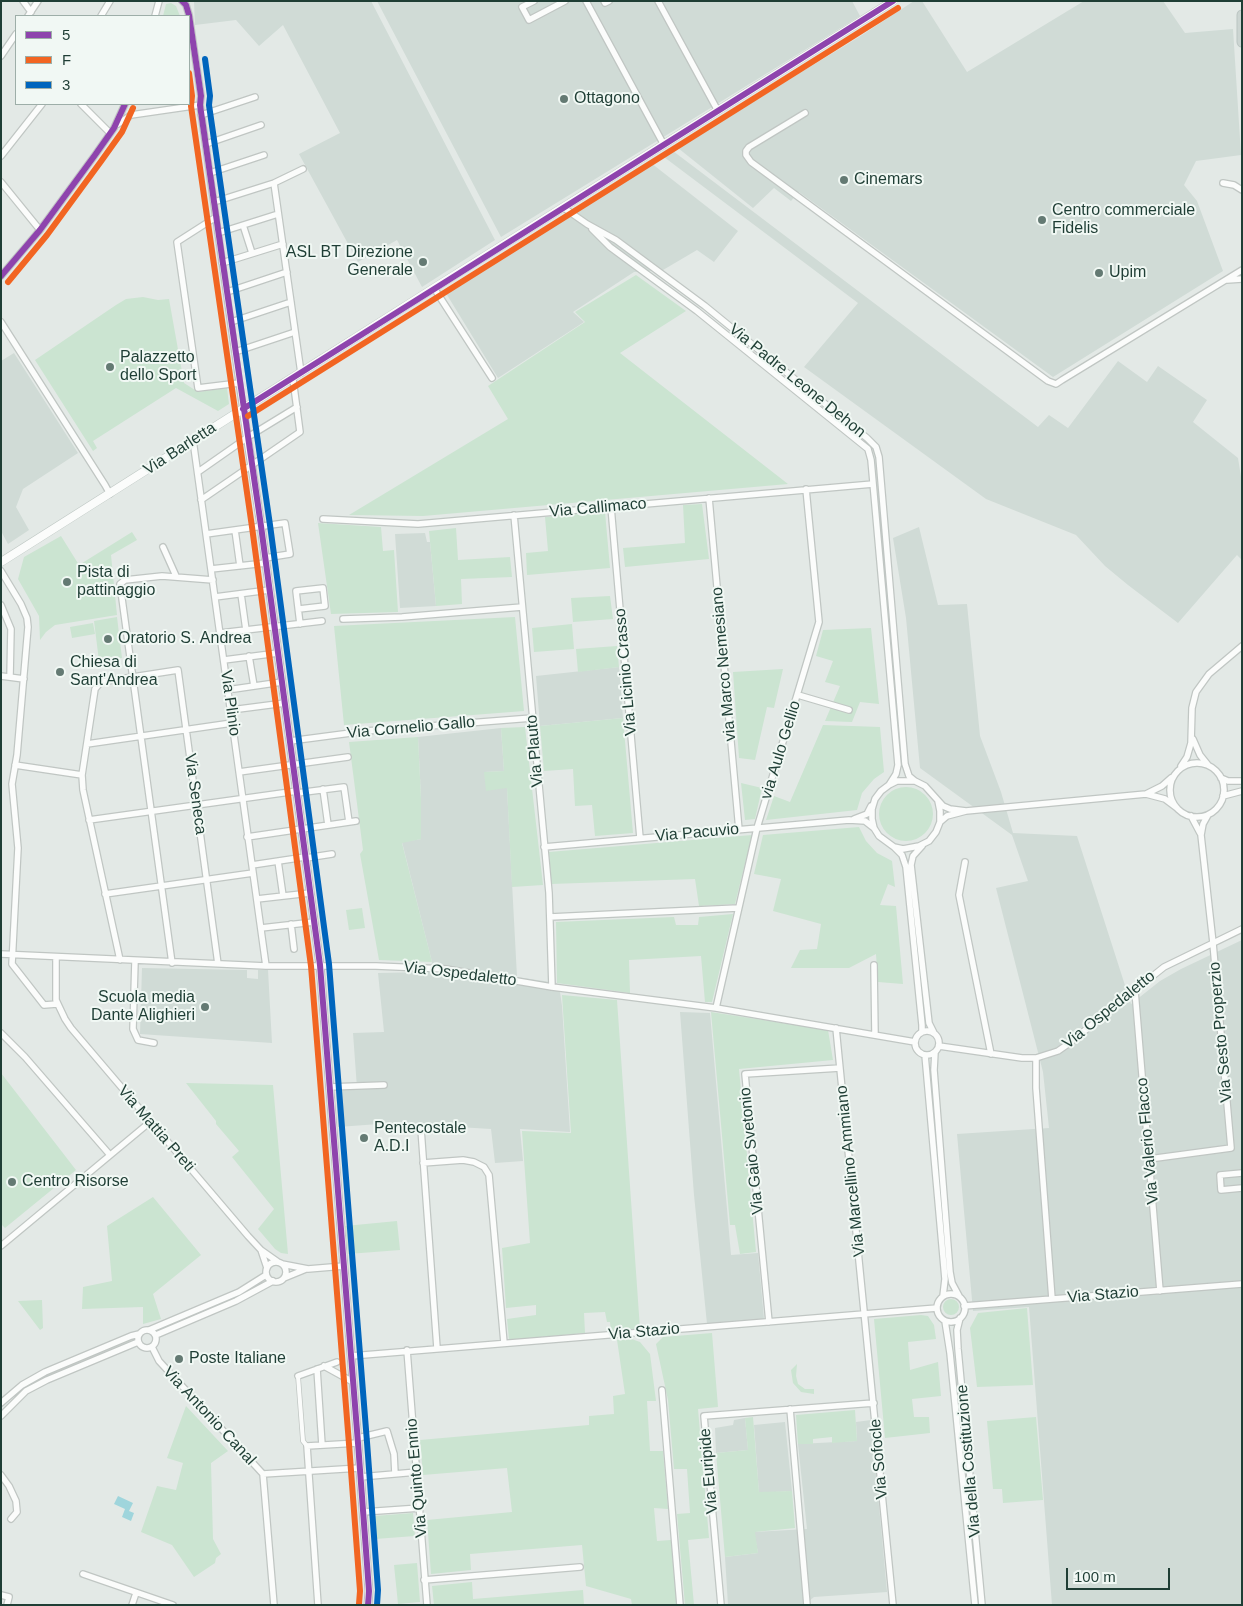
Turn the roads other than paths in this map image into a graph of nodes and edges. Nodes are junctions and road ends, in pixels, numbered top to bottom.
1 (23, 1) edge
2 (38, 1) edge
3 (110, 1) edge
4 (159, 1) edge
5 (534, 1) edge
6 (565, 1) edge
7 (586, 1) edge
8 (604, 1) edge
9 (609, 1) edge
10 (658, 1) edge
11 (893, 1) edge
12 (186, 2) edge
13 (30, 14) edge
14 (101, 15) edge
15 (155, 15) edge
16 (189, 15) edge
17 (1242, 15) edge
18 (190, 22) edge
19 (15, 35) edge
20 (1242, 42) edge
21 (1, 56) edge
22 (255, 97) dead end
23 (41, 105) edge
24 (82, 105) edge
25 (124, 105) edge
26 (200, 105) junction
27 (718, 111) junction
28 (805, 113) dead end
29 (201, 115) junction
30 (261, 126) dead end
31 (112, 130) junction
32 (206, 144) junction
33 (664, 145) junction
34 (264, 155) dead end
35 (1, 156) edge
36 (303, 169) dead end
37 (210, 173) junction
38 (1, 182) edge
39 (274, 183) junction
40 (1223, 183) dead end
41 (1242, 190) edge
42 (214, 202) junction
43 (564, 208) junction
44 (278, 214) junction
45 (216, 217) junction
46 (587, 224) junction
47 (243, 225) junction
48 (40, 230) junction
49 (218, 233) junction
50 (283, 244) junction
51 (252, 253) junction
52 (222, 263) junction
53 (1242, 270) edge
54 (287, 272) junction
55 (1, 276) edge
56 (1241, 278) edge
57 (1225, 280) junction
58 (434, 288) junction
59 (227, 292) junction
60 (291, 302) junction
61 (1, 322) edge
62 (230, 322) junction
63 (295, 332) junction
64 (235, 352) junction
65 (301, 373) junction
66 (292, 378) junction
67 (492, 378) dead end
68 (239, 383) junction
69 (297, 407) junction
70 (243, 409) junction
71 (248, 437) junction
72 (193, 440) junction
73 (253, 465) junction
74 (198, 472) junction
75 (873, 484) junction
76 (806, 490) junction
77 (110, 494) junction
78 (709, 498) junction
79 (202, 500) junction
80 (611, 507) junction
81 (514, 515) junction
82 (323, 519) dead end
83 (261, 526) junction
84 (236, 530) junction
85 (206, 534) junction
86 (163, 546) dead end
87 (265, 560) junction
88 (1, 562) edge
89 (240, 566) junction
90 (211, 569) junction
91 (1, 571) edge
92 (176, 576) junction
93 (213, 580) junction
94 (269, 590) junction
95 (241, 594) junction
96 (215, 597) junction
97 (1, 604) edge
98 (522, 607) junction
99 (299, 609) junction
100 (343, 619) dead end
101 (322, 621) dead end
102 (300, 624) junction
103 (275, 627) junction
104 (246, 630) junction
105 (220, 633) junction
106 (1242, 646) edge
107 (278, 653) junction
108 (249, 656) junction
109 (224, 660) junction
110 (1, 676) edge
111 (10, 677) junction
112 (132, 677) junction
113 (24, 679) junction
114 (282, 682) junction
115 (254, 686) junction
116 (234, 689) dead end
117 (798, 695) junction
118 (285, 703) junction
119 (231, 710) junction
120 (849, 710) dead end
121 (532, 718) junction
122 (232, 723) junction
123 (186, 730) junction
124 (1192, 735) junction
125 (140, 736) junction
126 (290, 741) junction
127 (87, 744) junction
128 (348, 757) dead end
129 (15, 765) junction
130 (293, 765) junction
131 (1210, 766) junction
132 (1179, 770) junction
133 (239, 772) junction
134 (82, 775) junction
135 (1173, 776) junction
136 (1221, 778) junction
137 (915, 781) junction
138 (1242, 781) edge
139 (889, 784) junction
140 (323, 789) junction
141 (1242, 791) edge
142 (297, 792) junction
143 (1146, 794) junction
144 (1223, 796) junction
145 (243, 798) junction
146 (875, 799) junction
147 (938, 801) junction
148 (197, 805) junction
149 (1177, 808) junction
150 (966, 811) junction
151 (151, 812) junction
152 (1208, 815) junction
153 (1192, 816) junction
154 (89, 820) junction
155 (850, 820) junction
156 (356, 821) dead end
157 (349, 822) junction
158 (940, 822) junction
159 (328, 825) junction
160 (301, 828) junction
161 (757, 828) junction
162 (874, 828) junction
163 (739, 830) junction
164 (1201, 835) junction
165 (247, 837) junction
166 (640, 838) junction
167 (928, 841) junction
168 (544, 847) junction
169 (894, 847) junction
170 (332, 854) dead end
171 (305, 858) junction
172 (278, 861) junction
173 (966, 862) dead end
174 (252, 864) junction
175 (253, 873) junction
176 (207, 880) junction
177 (162, 886) junction
178 (310, 893) junction
179 (106, 894) junction
180 (283, 896) junction
181 (257, 899) junction
182 (738, 908) junction
183 (550, 917) junction
184 (314, 922) junction
185 (291, 924) junction
186 (261, 928) junction
187 (1242, 930) edge
188 (1213, 943) junction
189 (294, 949) dead end
190 (1, 954) edge
191 (12, 954) junction
192 (56, 958) junction
193 (120, 960) junction
194 (135, 961) junction
195 (172, 963) junction
196 (218, 964) junction
197 (874, 964) dead end
198 (320, 965) junction
199 (266, 966) junction
200 (552, 986) junction
201 (1135, 991) junction
202 (57, 1004) junction
203 (716, 1008) junction
204 (836, 1028) junction
205 (922, 1032) junction
206 (1, 1033) edge
207 (934, 1033) junction
208 (875, 1035) junction
209 (154, 1042) dead end
210 (915, 1042) junction
211 (939, 1046) junction
212 (935, 1052) junction
213 (992, 1054) junction
214 (925, 1055) junction
215 (1036, 1058) junction
216 (840, 1068) junction
217 (384, 1085) dead end
218 (329, 1087) junction
219 (150, 1122) junction
220 (421, 1128) dead end
221 (110, 1155) junction
222 (1149, 1158) junction
223 (423, 1164) junction
224 (1242, 1173) edge
225 (1242, 1188) edge
226 (1, 1246) edge
227 (261, 1250) junction
228 (280, 1263) junction
229 (344, 1266) junction
230 (308, 1269) junction
231 (267, 1271) junction
232 (284, 1278) junction
233 (272, 1281) junction
234 (1242, 1284) edge
235 (1160, 1290) junction
236 (942, 1296) junction
237 (959, 1296) junction
238 (1052, 1299) junction
239 (964, 1306) junction
240 (936, 1308) junction
241 (866, 1314) junction
242 (960, 1318) junction
243 (946, 1320) junction
244 (769, 1322) junction
245 (149, 1330) junction
246 (139, 1334) junction
247 (156, 1335) junction
248 (138, 1342) junction
249 (504, 1343) junction
250 (152, 1347) junction
251 (437, 1348) junction
252 (407, 1350) junction
253 (351, 1356) junction
254 (337, 1362) dead end
255 (324, 1366) junction
256 (317, 1369) junction
257 (298, 1376) joint
258 (353, 1382) junction
259 (662, 1390) dead end
260 (1, 1403) edge
261 (874, 1403) junction
262 (790, 1409) junction
263 (1, 1416) edge
264 (358, 1440) junction
265 (322, 1445) junction
266 (307, 1446) junction
267 (360, 1468) junction
268 (308, 1471) junction
269 (416, 1472) junction
270 (263, 1474) junction
271 (395, 1474) junction
272 (1, 1475) edge
273 (360, 1477) junction
274 (420, 1508) junction
275 (364, 1512) junction
276 (11, 1519) dead end
277 (580, 1567) dead end
278 (83, 1574) dead end
279 (424, 1580) junction
280 (136, 1593) junction
281 (1, 1595) edge
282 (7, 1605) edge
283 (132, 1605) edge
284 (172, 1605) edge
285 (274, 1605) edge
286 (318, 1605) edge
287 (368, 1605) edge
288 (427, 1605) edge
289 (680, 1605) edge
290 (721, 1605) edge
291 (808, 1605) edge
292 (893, 1605) edge
293 (975, 1605) edge
294 (982, 1605) edge

1 - 13 street
2 - 13 street
3 - 14 street
4 - 15 street
5 - 6 street
7 - 33 street
8 - 9 street
10 - 27 street
11 - 27 main road, Via Barletta
12 - 16 street
17 - 20 main road
18 - 26 street
19 - 21 street
22 - 29 street
23 - 35 street
24 - 31 street
25 - 31 street
26 - 29 street
26 - 31 street
27 - 33 main road, Via Barletta
28 - 57 street
29 - 32 street
30 - 32 street
31 - 48 street
32 - 37 street
33 - 43 main road, Via Barletta
34 - 37 street
36 - 39 street
37 - 42 street
38 - 48 street
39 - 42 street
39 - 44 street
40 - 41 street
42 - 45 street
43 - 46 street, Via Padre Leone Dehon
43 - 58 main road, Via Barletta
44 - 47 street
44 - 50 street
45 - 49 street
45 - 68 street
46 - 75 street, Via Padre Leone Dehon
46 - 137 street, Via Padre Leone Dehon
47 - 49 street
47 - 51 street
48 - 55 street
49 - 52 street
50 - 51 street
50 - 54 street
51 - 52 street
52 - 59 street
53 - 57 street
54 - 59 street
54 - 60 street
56 - 57 street
58 - 65 main road, Via Barletta
58 - 67 street
59 - 62 street
60 - 62 street
60 - 63 street
61 - 77 street
62 - 64 street
63 - 64 street
63 - 65 street
64 - 68 street
65 - 66 main road, Via Barletta
66 - 69 street
66 - 70 main road, Via Barletta
68 - 70 street
69 - 71 street
69 - 73 street
70 - 71 street
70 - 72 main road, Via Barletta
71 - 73 street
71 - 74 street
72 - 74 street, Via Plinio
72 - 77 main road, Via Barletta
73 - 79 street
73 - 83 street
74 - 79 street, Via Plinio
75 - 76 street, Via Callimaco
75 - 139 street, Via Padre Leone Dehon
76 - 78 street, Via Callimaco
76 - 117 street, via Aulo Gellio
77 - 88 main road, Via Barletta
78 - 80 street, Via Callimaco
78 - 163 street, via Marco Nemesiano
79 - 85 street, Via Plinio
80 - 81 street, Via Callimaco
80 - 166 street, Via Licinio Crasso
81 - 82 street, Via Callimaco
81 - 98 street, Via Plauto
83 - 84 street
83 - 87 street
83 - 87 street
84 - 85 street
84 - 89 street
85 - 90 street, Via Plinio
86 - 92 street
87 - 89 street
87 - 94 street
89 - 90 street
90 - 93 street, Via Plinio
91 - 113 street
92 - 93 street
92 - 112 street
93 - 96 street, Via Plinio
94 - 95 street
94 - 103 street
95 - 96 street
95 - 104 street
96 - 105 street, Via Plinio
97 - 111 street
98 - 100 street
98 - 121 street, Via Plauto
99 - 99 street
99 - 102 street
101 - 102 street
102 - 103 street
103 - 104 street
103 - 107 street
104 - 105 street
105 - 109 street, Via Plinio
106 - 124 street
107 - 108 street
107 - 114 street
108 - 109 street
108 - 115 street
109 - 119 street, Via Plinio
110 - 111 street
111 - 113 street
112 - 123 street, Via Seneca
112 - 125 street
112 - 127 street
113 - 129 street
114 - 115 street
114 - 118 street
115 - 116 street
117 - 120 street
117 - 161 street, via Aulo Gellio
118 - 119 street
118 - 126 street
119 - 122 street, Via Plinio
121 - 126 street, Via Cornelio Gallo
121 - 168 street, Via Plauto
122 - 123 street
122 - 133 street, Via Plinio
123 - 125 street
123 - 148 street, Via Seneca
124 - 131 street
124 - 132 street
125 - 127 street
125 - 151 street
126 - 130 street
127 - 134 street
128 - 130 street
129 - 134 street
129 - 191 street
130 - 133 street
130 - 142 street
131 - 132 street
131 - 136 street
132 - 135 street
133 - 145 street, Via Plinio
134 - 154 street
135 - 143 street
135 - 149 street
136 - 138 street
136 - 144 street
137 - 139 street
137 - 147 street
139 - 146 street
140 - 142 street
140 - 157 street
140 - 159 street
141 - 144 street
142 - 145 street
142 - 160 street
143 - 149 street
143 - 150 street
144 - 152 street
145 - 148 street
145 - 165 street, Via Plinio
146 - 155 street, Via Pacuvio
146 - 162 street
147 - 150 street
147 - 158 street
148 - 151 street
148 - 176 street, Via Seneca
149 - 153 street
150 - 158 street
151 - 154 street
151 - 177 street
152 - 153 street
152 - 164 street, Via Sesto Properzio
153 - 164 street, Via Sesto Properzio
154 - 179 street
155 - 161 street, Via Pacuvio
155 - 162 street, Via Pacuvio
156 - 157 street
157 - 159 street
158 - 167 street
159 - 160 street
160 - 165 street
160 - 171 street
161 - 163 street, Via Pacuvio
161 - 182 street, via Aulo Gellio
162 - 169 street
163 - 166 street, Via Pacuvio
164 - 188 street, Via Sesto Properzio
165 - 174 street, Via Plinio
166 - 168 street, Via Pacuvio
167 - 169 street
167 - 207 street
168 - 183 street, Via Plauto
169 - 205 street
170 - 171 street
171 - 172 street
171 - 178 street
172 - 174 street
172 - 180 street
173 - 213 street
174 - 175 street, Via Plinio
175 - 176 street
175 - 181 street, Via Plinio
176 - 177 street
176 - 196 street, Via Seneca
177 - 179 street
177 - 195 street
178 - 180 street
178 - 184 street
179 - 193 street
180 - 181 street
181 - 186 street, Via Plinio
182 - 183 street
182 - 203 street, via Aulo Gellio
183 - 200 street, Via Plauto
184 - 185 street
184 - 198 street
185 - 186 street
185 - 189 street
186 - 199 street, Via Plinio
187 - 188 street, Via Ospedaletto
188 - 201 street, Via Ospedaletto
188 - 222 street, Via Sesto Properzio
190 - 191 street, Via Ospedaletto
191 - 192 street, Via Ospedaletto
191 - 202 street
192 - 193 street, Via Ospedaletto
192 - 202 street, Via Mattia Preti
193 - 194 street, Via Ospedaletto
194 - 195 street, Via Ospedaletto
194 - 209 street
195 - 196 street, Via Ospedaletto
196 - 199 street, Via Ospedaletto
197 - 208 street
198 - 199 street, Via Ospedaletto
198 - 200 street, Via Ospedaletto
198 - 218 street
200 - 203 street, Via Ospedaletto
201 - 215 street, Via Ospedaletto
201 - 222 street, Via Valerio Flacco
202 - 219 street, Via Mattia Preti
203 - 204 street, Via Ospedaletto
204 - 208 street, Via Ospedaletto
204 - 216 street, Via Marcellino Ammiano
205 - 207 street
205 - 210 street
206 - 221 street
207 - 211 street
208 - 210 street, Via Ospedaletto
210 - 214 street
211 - 212 street
211 - 213 street, Via Ospedaletto
212 - 214 street
212 - 237 street
213 - 215 street, Via Ospedaletto
214 - 236 street
215 - 238 street
216 - 241 street, Via Marcellino Ammiano
216 - 244 street, Via Gaio Svetonio
217 - 218 street
218 - 229 street
219 - 221 street
219 - 227 street, Via Mattia Preti
220 - 223 street
221 - 226 street
222 - 235 street, Via Valerio Flacco
223 - 249 street
223 - 251 street
224 - 225 street
227 - 228 street, Via Mattia Preti
227 - 231 street, Via Mattia Preti
228 - 230 street
228 - 231 street
228 - 232 street
229 - 230 street
229 - 253 street
230 - 232 street
231 - 233 street
231 - 245 street
232 - 233 street
233 - 247 street
234 - 235 street, Via Stazio
235 - 238 street, Via Stazio
236 - 237 street
236 - 240 street
237 - 239 street
238 - 239 street, Via Stazio
239 - 242 street, Via della Costituzione
240 - 241 street, Via Stazio
240 - 243 street
241 - 244 street, Via Stazio
241 - 261 street, Via Sofocle
242 - 243 street
242 - 294 street, Via della Costituzione
243 - 293 street, Via della Costituzione
244 - 249 street, Via Stazio
245 - 246 street
245 - 247 street
246 - 248 street
246 - 260 street
247 - 250 street
248 - 250 street
248 - 263 street
249 - 251 street, Via Stazio
250 - 270 street, Via Antonio Canal
251 - 252 street, Via Stazio
252 - 253 street, Via Stazio
252 - 269 street, Via Quinto Ennio
253 - 258 street
254 - 255 street
255 - 256 street
255 - 258 street
256 - 257 street
256 - 265 street
257 - 266 street
258 - 264 street
259 - 289 street
261 - 262 street, Via Euripide
261 - 292 street, Via Sofocle
262 - 290 street, Via Euripide
262 - 291 street
264 - 265 street
264 - 267 street
264 - 271 street
265 - 266 street
266 - 268 street
267 - 268 street
267 - 273 street
268 - 270 street
268 - 286 street
269 - 271 street
269 - 274 street, Via Quinto Ennio
270 - 285 street, Via Antonio Canal
271 - 273 street
272 - 276 street
273 - 275 street
274 - 275 street
274 - 279 street, Via Quinto Ennio
275 - 287 street
277 - 279 street
278 - 280 street
279 - 288 street, Via Quinto Ennio
280 - 283 street
280 - 284 street
281 - 282 street

